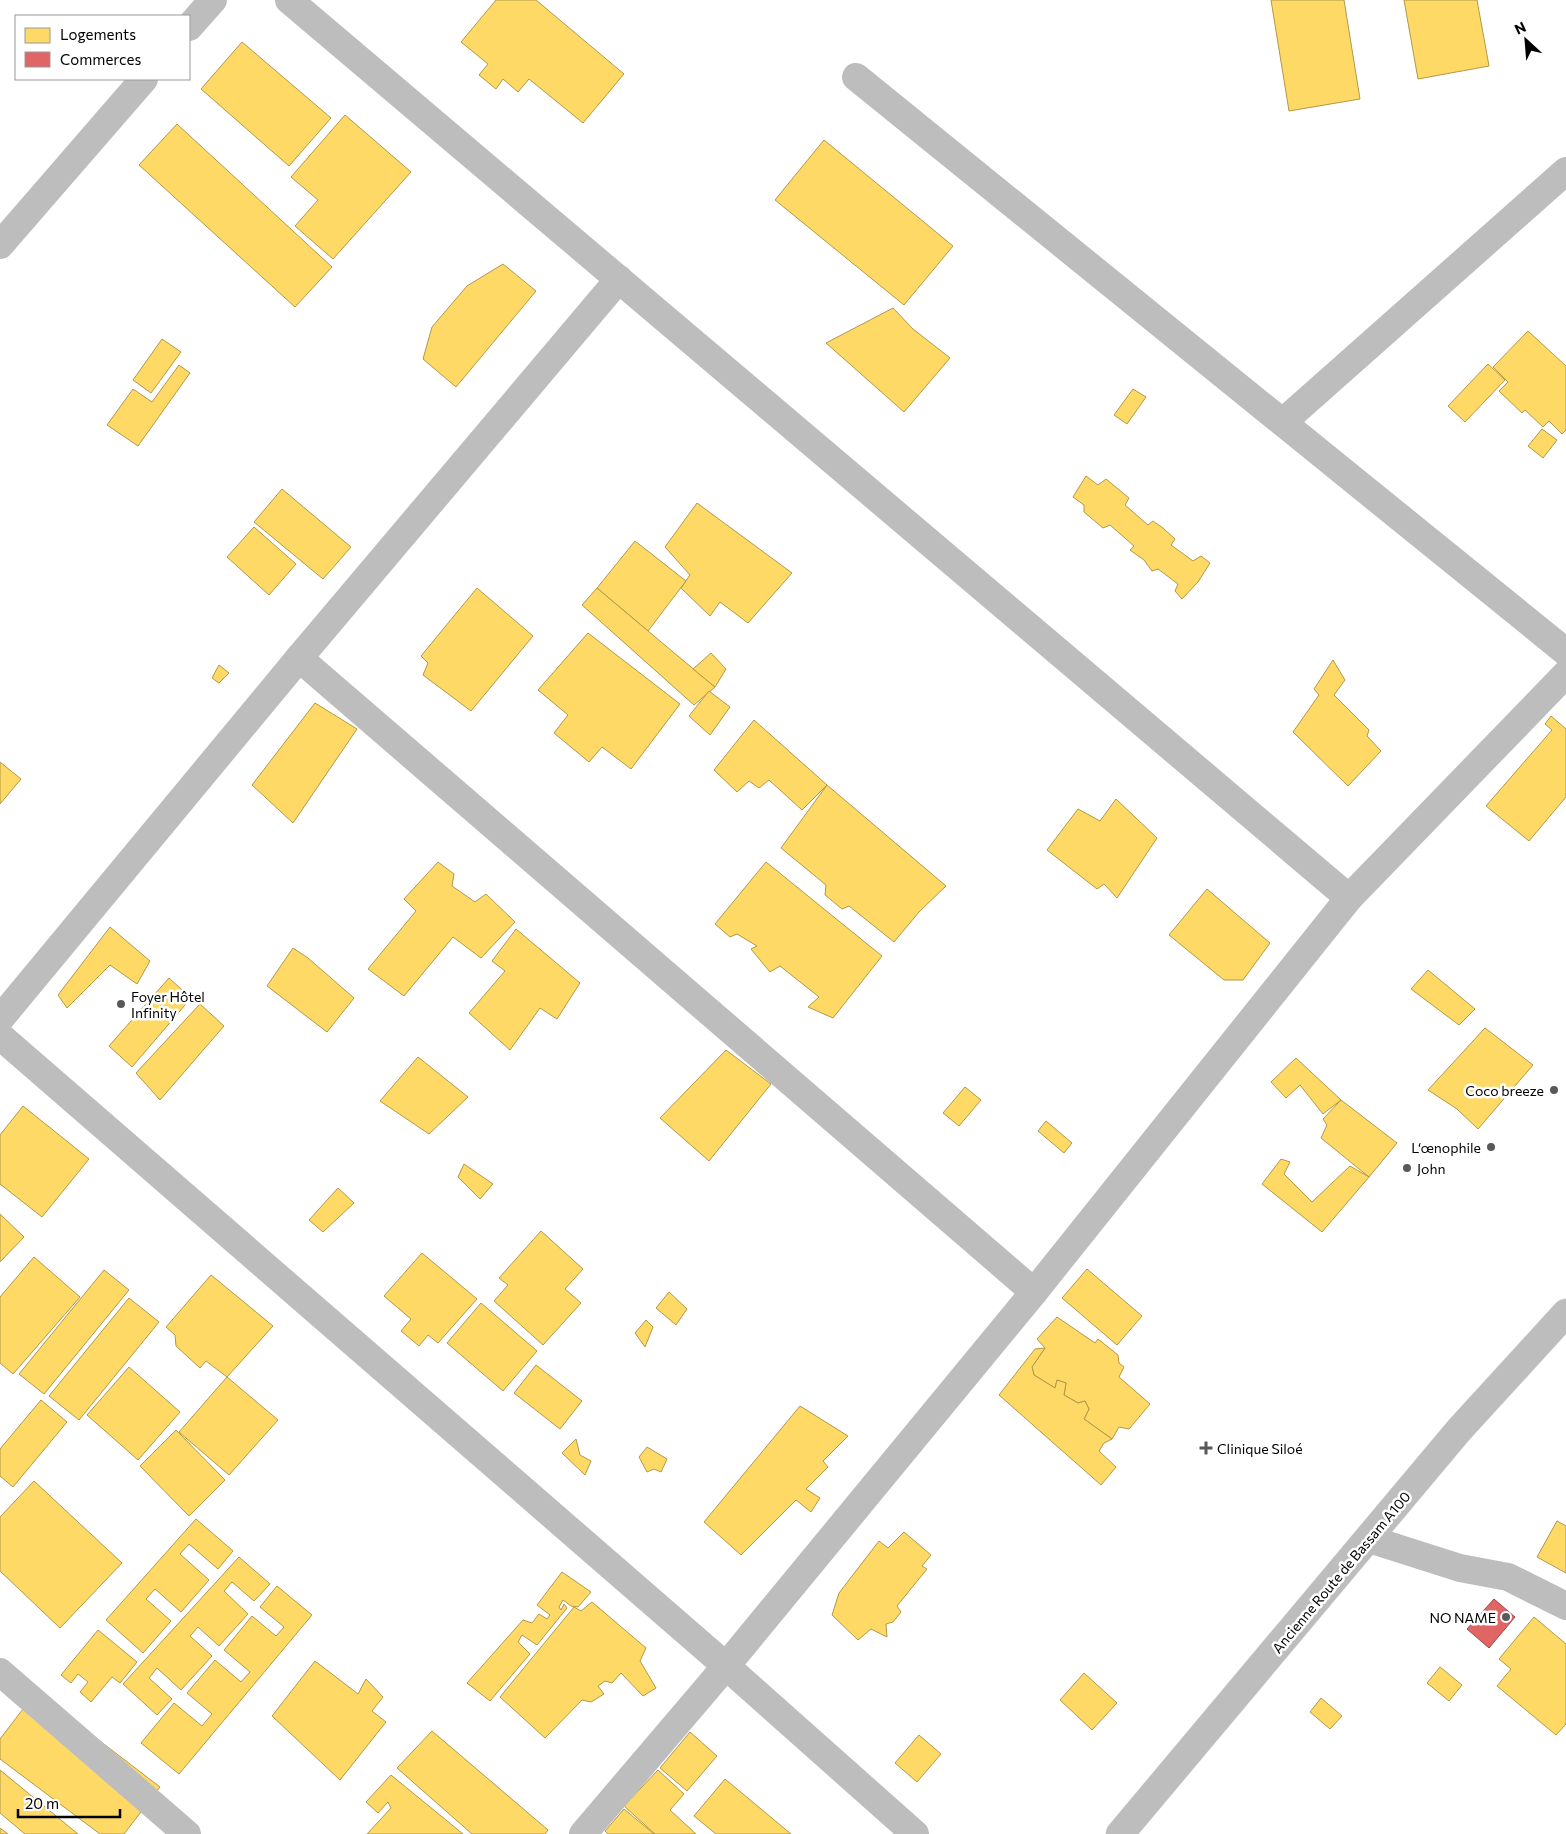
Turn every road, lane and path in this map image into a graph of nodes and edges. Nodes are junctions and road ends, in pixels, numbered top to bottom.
1 (213, 0) edge
2 (289, 0) edge
3 (190, 27) edge
4 (856, 77) dead end
5 (143, 80) edge
6 (1566, 171) edge
7 (0, 245) edge
8 (619, 279) junction
9 (1283, 422) junction
10 (1566, 652) edge
11 (299, 658) junction
12 (1566, 674) edge
13 (1350, 898) junction
14 (0, 1019) edge
15 (0, 1036) edge
16 (1034, 1292) junction
17 (1566, 1313) edge
18 (1368, 1539) junction
19 (1566, 1606) edge
20 (726, 1666) junction
21 (0, 1672) edge
22 (187, 1834) edge
23 (583, 1834) edge
24 (915, 1834) edge
25 (1120, 1834) edge

1 - 3 street
2 - 8 street
4 - 9 street
5 - 7 street
6 - 9 street
8 - 11 street
8 - 13 street
9 - 10 street
11 - 14 street
11 - 16 street
12 - 13 street
13 - 16 street
15 - 20 street
16 - 20 street
17 - 18 street, Ancienne Route de Bassam A100
18 - 19 street
18 - 25 street, Ancienne Route de Bassam A100
20 - 23 street
20 - 24 street
21 - 22 street

